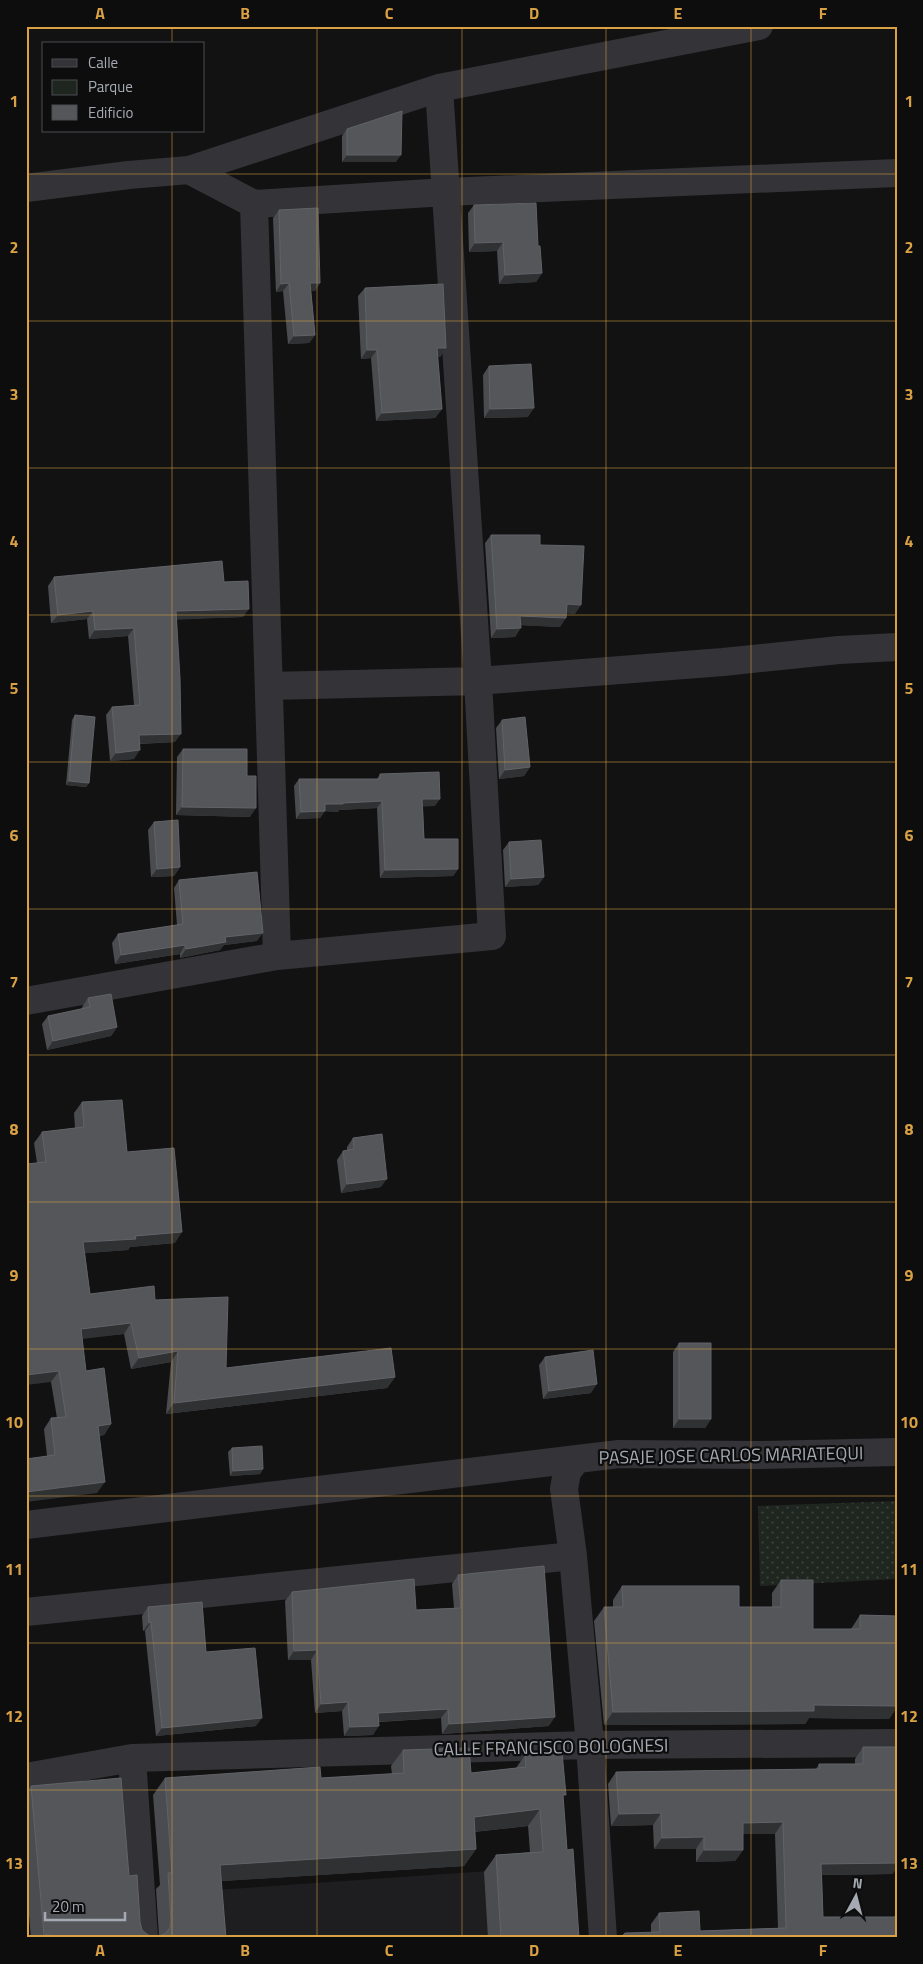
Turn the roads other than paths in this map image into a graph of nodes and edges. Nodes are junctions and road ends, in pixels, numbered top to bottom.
1 (759, 26) edge
2 (439, 88) junction
3 (189, 170) junction
4 (897, 173) edge
5 (26, 188) edge
6 (446, 192) junction
7 (254, 204) junction
8 (897, 647) edge
9 (478, 681) junction
10 (268, 686) junction
11 (277, 956) junction
12 (26, 1001) edge
13 (897, 1452) edge
14 (577, 1459) junction
15 (26, 1525) edge
16 (572, 1556) junction
17 (26, 1612) edge
18 (897, 1743) edge
19 (590, 1745) junction
20 (132, 1758) junction
21 (26, 1777) edge
22 (144, 1938) edge
23 (603, 1938) edge

1 - 2 street
2 - 3 street
2 - 6 street
3 - 5 street
3 - 7 street
4 - 6 street
6 - 7 street
6 - 9 street
7 - 10 street
8 - 9 street
9 - 10 street
9 - 11 street
10 - 11 street
11 - 12 street
13 - 14 street, PASAJE JOSE CARLOS MARIATEQUI
14 - 15 street
14 - 16 street, PASAJE JOSE CARLOS MARIATEQUI
16 - 17 street
16 - 19 street, PASAJE JOSE CARLOS MARIATEQUI
18 - 19 street, CALLE FRANCISCO BOLOGNESI
19 - 20 street, CALLE FRANCISCO BOLOGNESI
19 - 23 street, PASAJE JOSE CARLOS MARIATEQUI
20 - 21 street, CALLE FRANCISCO BOLOGNESI
20 - 22 street

